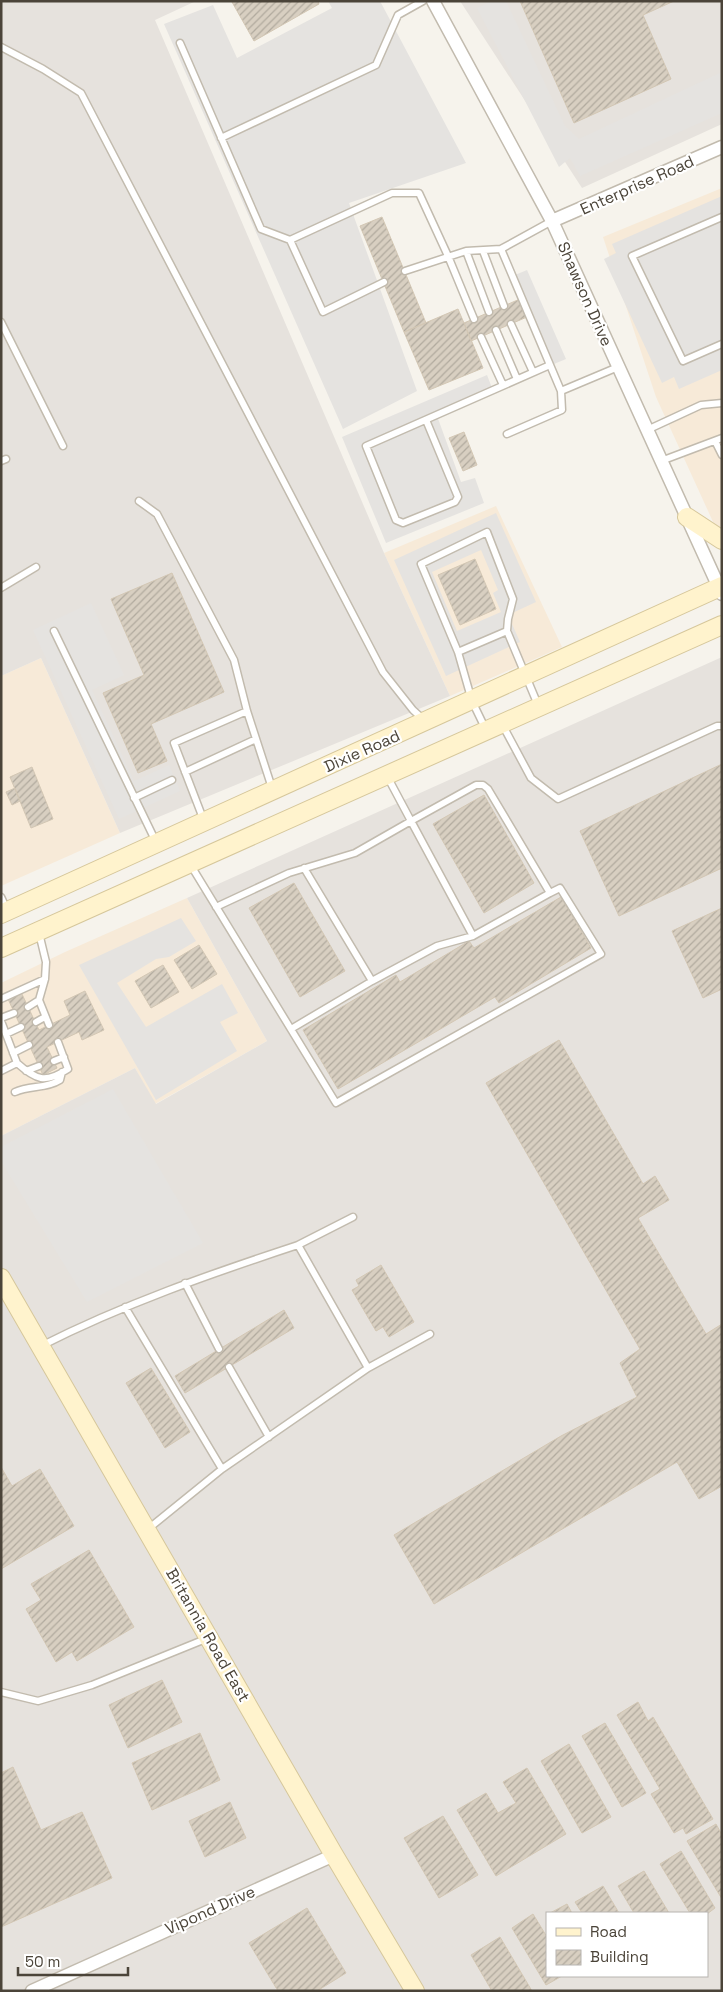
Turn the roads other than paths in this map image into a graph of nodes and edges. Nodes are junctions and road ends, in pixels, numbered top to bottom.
1 (423, 1) edge
2 (433, 1) edge
3 (180, 43) dead end
4 (1, 47) edge
5 (221, 138) junction
6 (722, 147) edge
7 (722, 217) edge
8 (552, 222) junction
9 (290, 240) junction
10 (501, 249) junction
11 (466, 251) junction
12 (483, 251) junction
13 (448, 256) junction
14 (405, 272) dead end
15 (384, 282) dead end
16 (504, 306) dead end
17 (489, 312) dead end
18 (474, 318) dead end
19 (1, 322) edge
20 (511, 324) dead end
21 (496, 330) dead end
22 (481, 337) dead end
23 (722, 344) edge
24 (550, 365) junction
25 (618, 367) junction
26 (533, 372) junction
27 (517, 380) junction
28 (503, 386) junction
29 (561, 391) junction
30 (722, 403) edge
31 (426, 420) junction
32 (647, 430) junction
33 (507, 434) dead end
34 (719, 440) edge
35 (63, 446) dead end
36 (722, 455) edge
37 (661, 461) junction
38 (138, 502) dead end
39 (687, 517) junction
40 (722, 540) edge
41 (36, 567) dead end
42 (1, 588) edge
43 (721, 589) edge
44 (722, 625) edge
45 (54, 631) dead end
46 (507, 631) junction
47 (458, 652) junction
48 (526, 676) junction
49 (472, 701) junction
50 (538, 706) junction
51 (247, 711) junction
52 (427, 722) junction
53 (493, 726) junction
54 (722, 726) edge
55 (256, 739) junction
56 (185, 772) junction
57 (387, 774) junction
58 (172, 780) dead end
59 (274, 791) junction
60 (134, 798) junction
61 (411, 821) junction
62 (204, 822) junction
63 (157, 844) junction
64 (189, 863) junction
65 (304, 868) junction
66 (550, 893) junction
67 (216, 907) junction
68 (3, 908) edge
69 (39, 931) junction
70 (473, 936) junction
71 (1, 948) edge
72 (45, 980) junction
73 (372, 980) junction
74 (1, 999) edge
75 (39, 1000) junction
76 (28, 1006) dead end
77 (14, 1012) dead end
78 (46, 1017) junction
79 (1, 1020) edge
80 (36, 1022) dead end
81 (49, 1025) dead end
82 (21, 1027) dead end
83 (291, 1029) junction
84 (6, 1034) junction
85 (58, 1042) dead end
86 (29, 1045) dead end
87 (13, 1052) junction
88 (64, 1057) junction
89 (54, 1061) dead end
90 (17, 1063) junction
91 (39, 1066) dead end
92 (1, 1071) edge
93 (26, 1071) junction
94 (62, 1072) junction
95 (15, 1092) dead end
96 (352, 1217) dead end
97 (298, 1245) junction
98 (1, 1278) edge
99 (185, 1283) junction
100 (125, 1307) junction
101 (430, 1334) dead end
102 (41, 1346) junction
103 (219, 1349) dead end
104 (229, 1367) dead end
105 (368, 1368) junction
106 (269, 1438) junction
107 (222, 1469) junction
108 (147, 1529) junction
109 (209, 1637) junction
110 (1, 1692) edge
111 (334, 1855) junction
112 (32, 1991) edge
113 (415, 1991) edge

1 - 5 lane
2 - 8 street, Shawson Drive
3 - 5 lane
4 - 52 lane
5 - 9 lane
6 - 8 street, Enterprise Road
7 - 23 lane
8 - 10 lane
8 - 25 street, Shawson Drive
9 - 13 lane
9 - 15 lane
10 - 12 lane
10 - 24 lane
11 - 12 lane
11 - 13 lane
11 - 17 lane
12 - 16 lane
13 - 14 lane
13 - 18 lane
19 - 35 lane
20 - 26 lane
21 - 27 lane
22 - 28 lane
24 - 26 lane
24 - 29 lane
25 - 29 lane
25 - 32 street, Shawson Drive
26 - 27 lane
27 - 28 lane
28 - 31 lane
29 - 33 lane
30 - 32 lane
31 - 31 lane
32 - 37 street, Shawson Drive
34 - 36 lane
34 - 37 lane
37 - 39 street, Shawson Drive
38 - 51 lane
39 - 40 main road
39 - 43 street, Shawson Drive
41 - 42 lane
43 - 48 main road, Dixie Road
44 - 50 main road, Dixie Road
45 - 60 lane
46 - 47 lane
46 - 47 lane
46 - 48 lane
47 - 49 lane
48 - 49 main road, Dixie Road
48 - 50 lane
49 - 52 main road, Dixie Road
49 - 53 lane
50 - 53 main road, Dixie Road
51 - 55 lane
51 - 56 lane
52 - 59 main road, Dixie Road
53 - 54 lane
53 - 57 main road, Dixie Road
55 - 56 lane
55 - 59 lane
56 - 62 lane
57 - 61 lane
57 - 64 main road, Dixie Road
58 - 60 lane
59 - 62 main road, Dixie Road
60 - 63 lane
61 - 65 lane
61 - 66 lane
61 - 70 lane
62 - 63 main road, Dixie Road
63 - 68 main road, Dixie Road
64 - 67 lane
64 - 69 main road, Dixie Road
65 - 67 lane
65 - 73 lane
66 - 70 lane
66 - 83 lane
67 - 83 lane
69 - 71 main road, Dixie Road
69 - 72 lane
70 - 73 lane
72 - 74 lane
72 - 75 lane
73 - 83 lane
75 - 76 lane
75 - 78 lane
77 - 79 lane
78 - 80 lane
78 - 81 lane
79 - 84 lane
82 - 84 lane
84 - 87 lane
85 - 88 lane
86 - 87 lane
87 - 90 lane
88 - 89 lane
88 - 94 lane
90 - 92 lane
90 - 93 lane
91 - 93 lane
93 - 94 lane
94 - 95 lane
96 - 97 lane
97 - 99 lane
97 - 105 lane
98 - 102 main road, Britannia Road East
99 - 100 lane
99 - 103 lane
100 - 102 lane
100 - 107 lane
101 - 105 lane
102 - 108 main road, Britannia Road East
104 - 106 lane
105 - 106 lane
106 - 107 lane
107 - 108 lane
108 - 109 main road, Britannia Road East
109 - 110 lane
109 - 111 main road, Britannia Road East
111 - 112 street, Vipond Drive
111 - 113 main road, Britannia Road East

